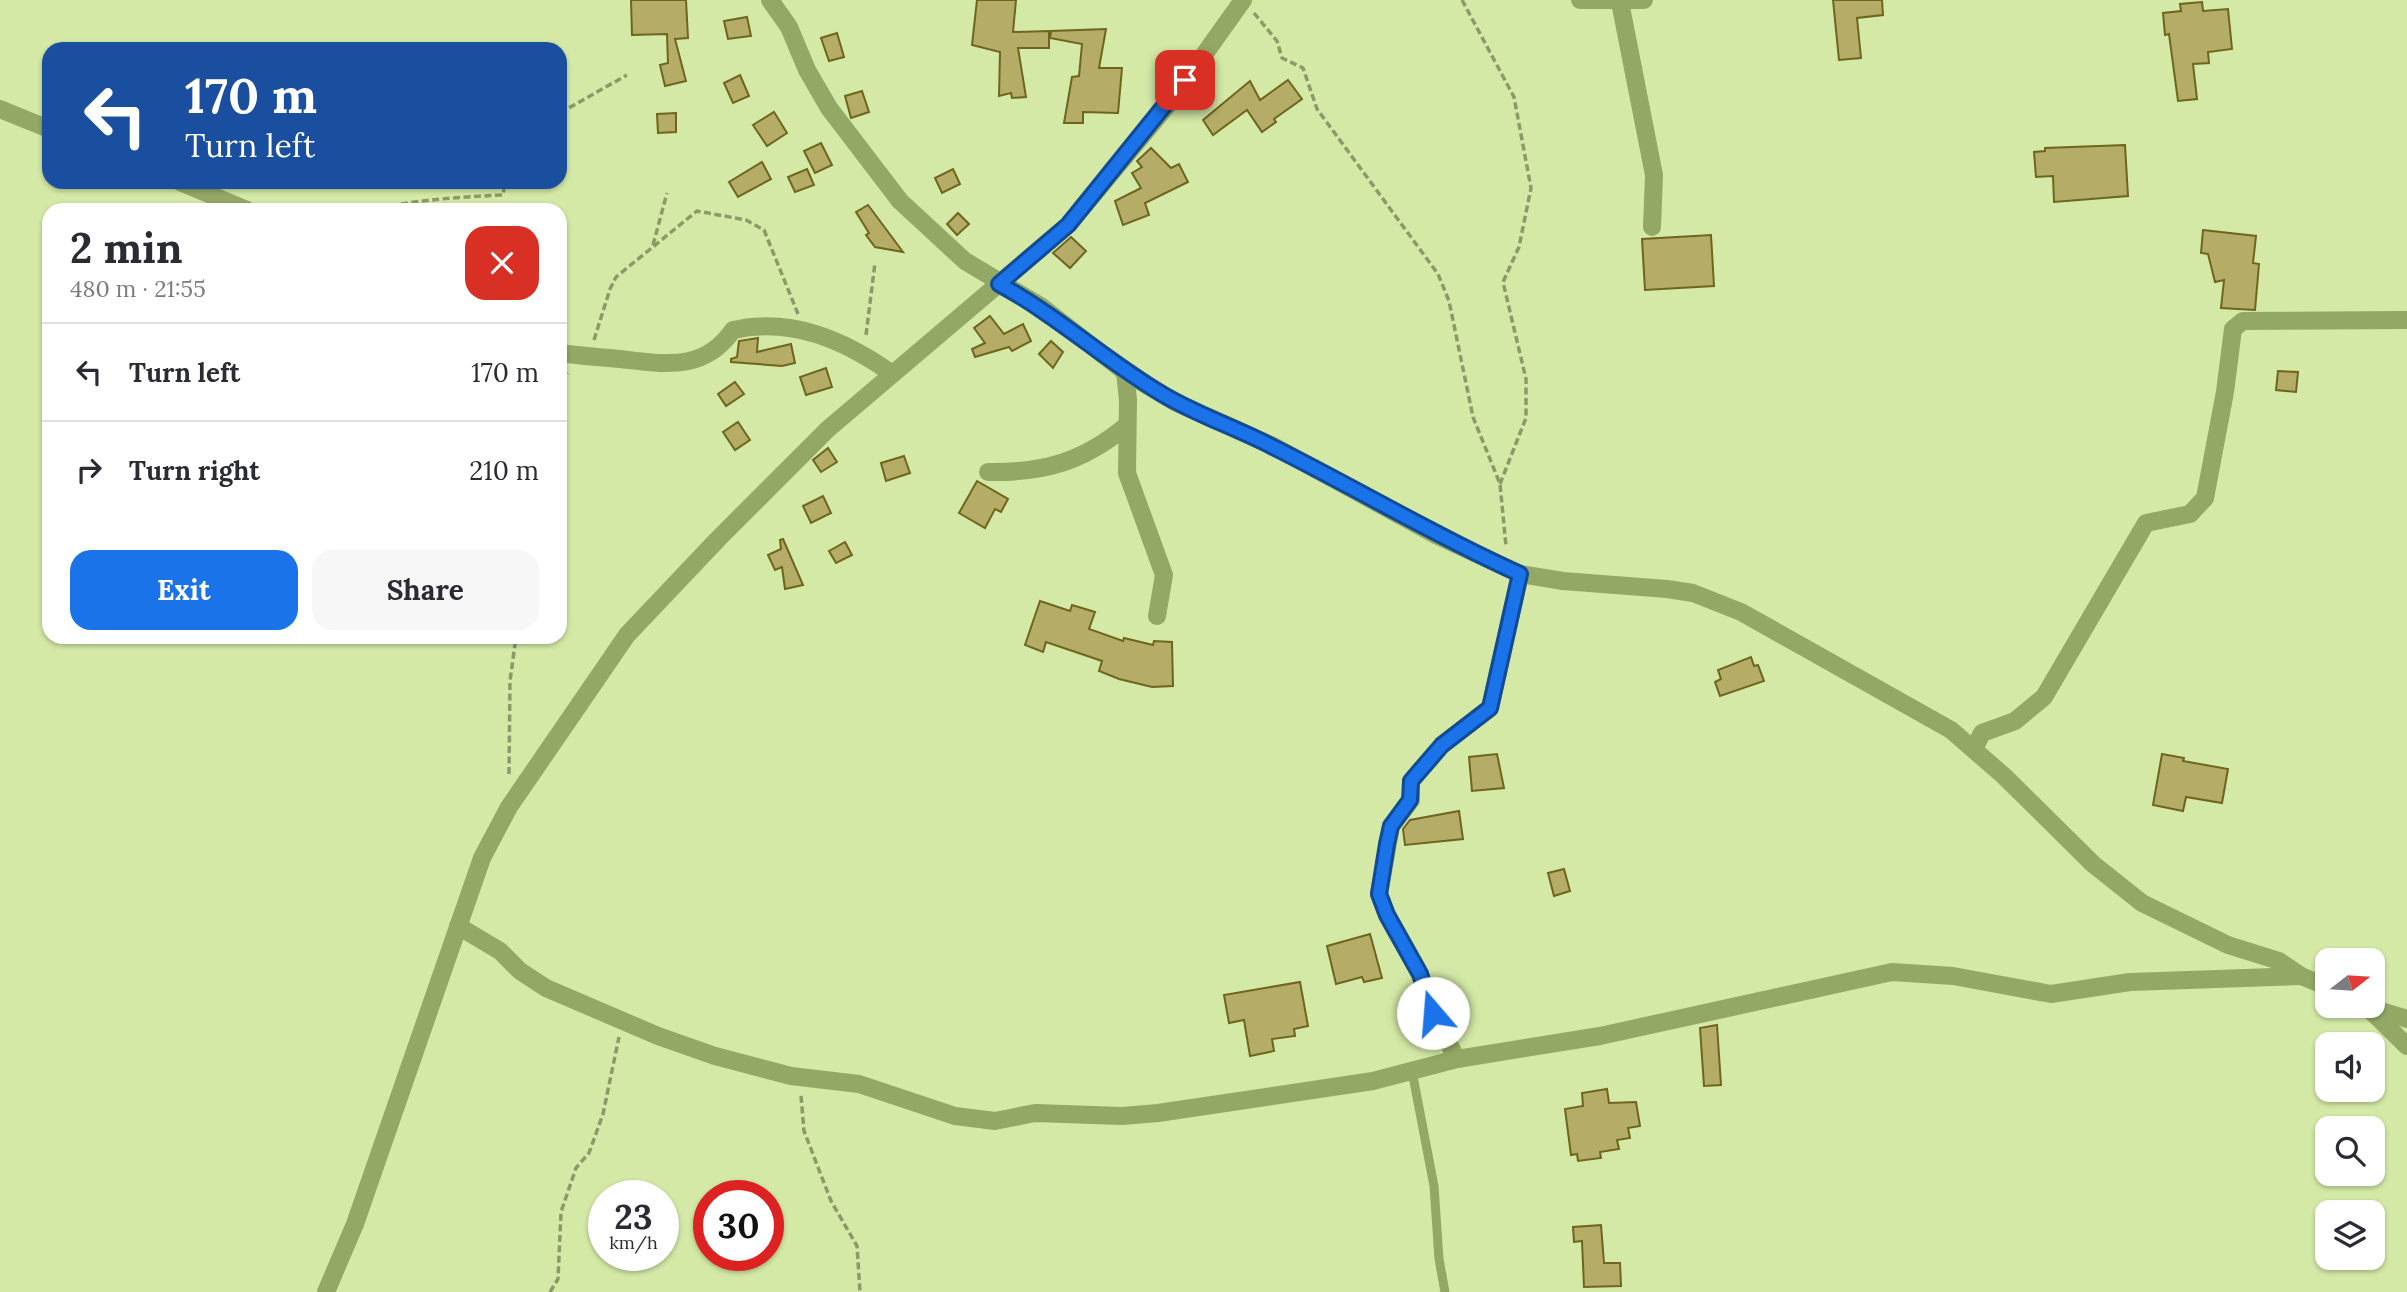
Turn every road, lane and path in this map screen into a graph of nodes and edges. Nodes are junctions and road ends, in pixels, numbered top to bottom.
1 (770, 0) edge
2 (1462, 0) edge
3 (1580, 0) edge
4 (1644, 0) edge
5 (1619, 2) edge
6 (1248, 5) edge
7 (627, 75) dead end
8 (0, 109) edge
9 (567, 109) edge
10 (42, 126) edge
11 (197, 189) edge
12 (504, 189) edge
13 (667, 193) dead end
14 (230, 203) edge
15 (413, 203) edge
16 (1652, 227) dead end
17 (653, 247) junction
18 (875, 263) dead end
19 (999, 284) junction
20 (2407, 320) edge
21 (797, 327) junction
22 (567, 354) edge
23 (865, 354) junction
24 (586, 357) junction
25 (1125, 372) junction
26 (891, 373) junction
27 (1126, 426) junction
28 (988, 472) dead end
29 (1500, 484) junction
30 (1514, 571) junction
31 (1157, 616) dead end
32 (515, 644) edge
33 (1974, 749) junction
34 (509, 807) junction
35 (458, 926) junction
36 (2301, 976) junction
37 (2315, 982) edge
38 (2385, 1012) edge
39 (2378, 1018) edge
40 (2407, 1019) edge
41 (624, 1022) junction
42 (2407, 1046) edge
43 (1457, 1059) junction
44 (1412, 1071) junction
45 (791, 1076) junction
46 (326, 1292) edge
47 (550, 1292) edge
48 (860, 1292) edge
49 (1445, 1292) edge

1 - 19 street
2 - 29 path
3 - 5 street
4 - 5 street
5 - 16 street
6 - 19 street
6 - 29 path
7 - 9 path
8 - 10 street
11 - 14 street
12 - 15 path
13 - 17 path
17 - 21 path
17 - 24 path
18 - 23 path
19 - 25 street
19 - 26 street
20 - 33 street
21 - 23 street
21 - 24 street
22 - 24 street
23 - 26 street
25 - 27 street
25 - 30 street
26 - 34 street
27 - 28 street
27 - 31 street
29 - 30 path
30 - 33 street
30 - 43 street
32 - 34 path
33 - 36 street
34 - 35 street
35 - 41 street
35 - 46 street
36 - 37 street
36 - 43 street
38 - 40 street
39 - 42 street
41 - 45 street
41 - 47 path
43 - 44 street
44 - 45 street
44 - 49 lane
45 - 48 path

